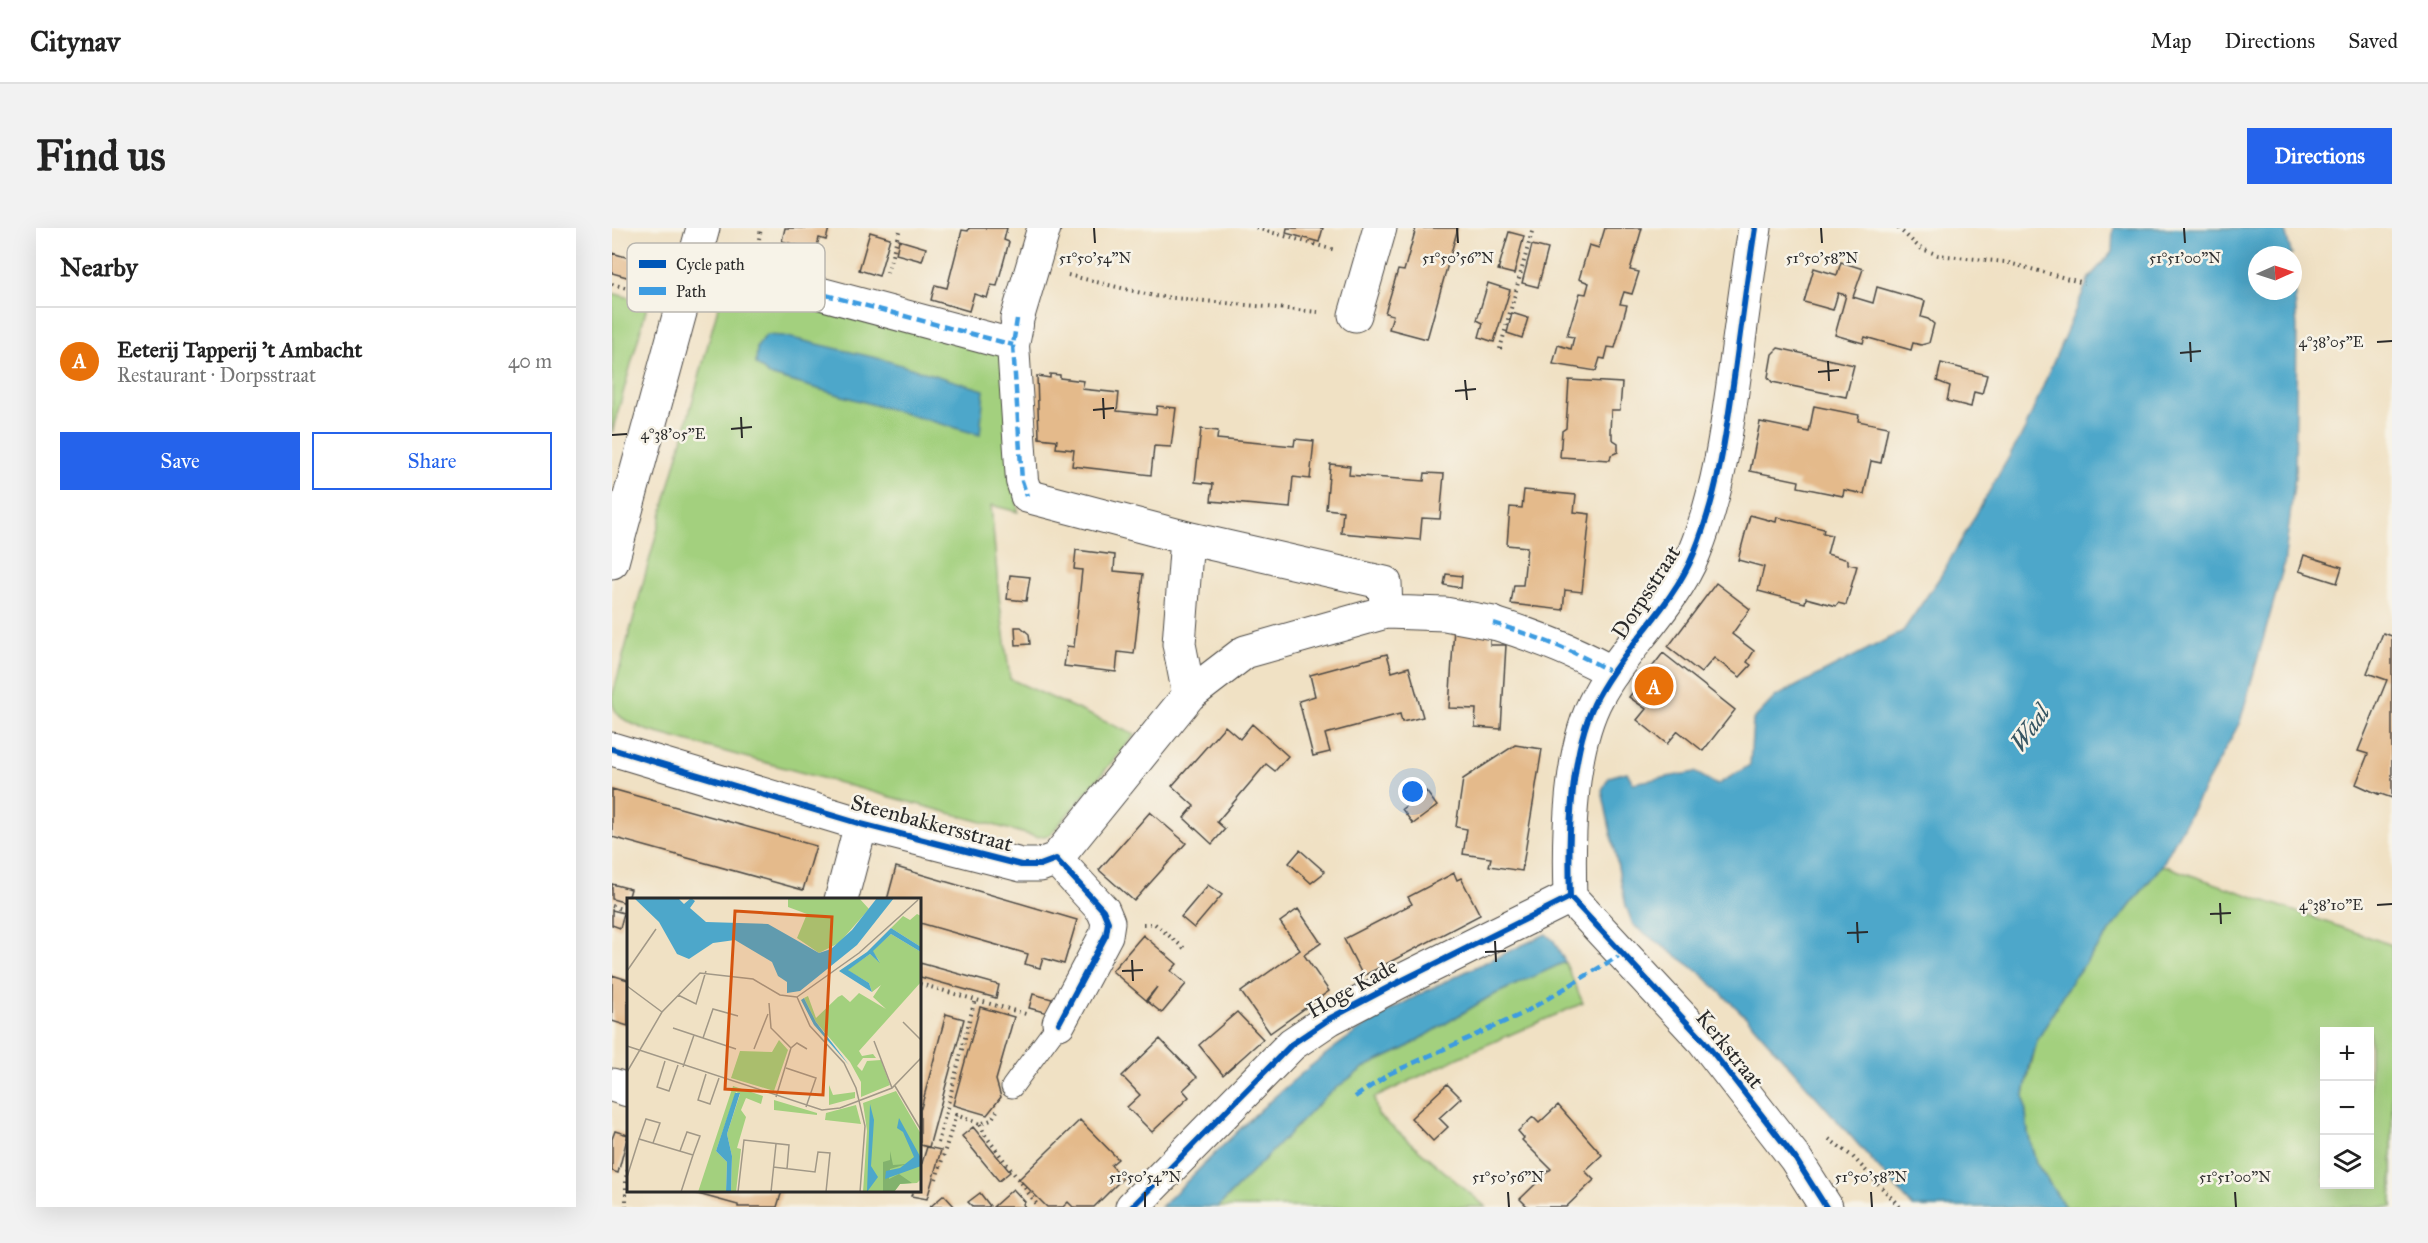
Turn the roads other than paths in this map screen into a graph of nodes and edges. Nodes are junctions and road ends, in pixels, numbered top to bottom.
1 (703, 228) edge
2 (1044, 228) edge
3 (1380, 228) edge
4 (1755, 228) edge
5 (699, 243) edge
6 (825, 295) edge
7 (680, 312) edge
8 (1355, 315) road end
9 (1015, 332) junction
10 (1027, 496) joint
11 (1187, 538) junction
12 (612, 562) edge
13 (1386, 612) junction
14 (1493, 623) joint
15 (1613, 673) junction
16 (1189, 695) junction
17 (612, 749) edge
18 (861, 824) junction
19 (1056, 859) junction
20 (1570, 897) junction
21 (842, 898) edge
22 (1059, 1023) joint
23 (612, 1085) edge
24 (1012, 1087) road end
25 (627, 1090) edge
26 (1132, 1207) edge
27 (1826, 1207) edge

1 - 5 street
2 - 9 street
3 - 8 street
4 - 15 street, Dorpsstraat
6 - 9 street
7 - 12 street
9 - 10 street
10 - 11 street
11 - 13 street
11 - 16 street
13 - 14 street, Dorpsstraat
13 - 16 street
14 - 15 street, Dorpsstraat
15 - 20 street, Dorpsstraat
16 - 19 street
17 - 18 street, Steenbakkersstraat
18 - 19 street, Steenbakkersstraat
18 - 21 street
19 - 22 street
20 - 26 street, Hoge Kade
20 - 27 street, Kerkstraat
22 - 24 lane
23 - 25 street

